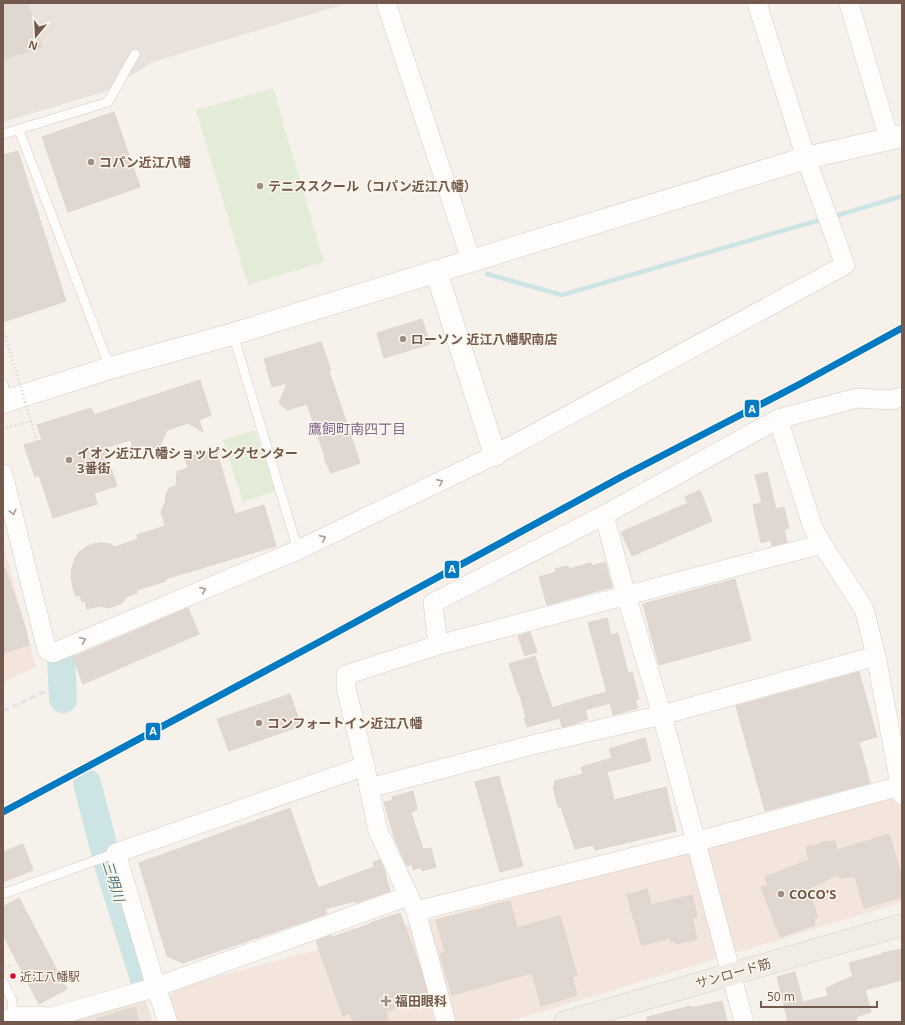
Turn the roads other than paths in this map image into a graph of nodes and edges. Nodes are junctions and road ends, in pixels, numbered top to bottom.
1 (386, 3) edge
2 (757, 3) edge
3 (849, 3) edge
4 (135, 54) dead end
5 (19, 130) junction
6 (3, 134) edge
7 (896, 137) edge
8 (806, 158) junction
9 (471, 260) junction
10 (436, 271) junction
11 (233, 334) junction
12 (110, 368) junction
13 (5, 395) edge
14 (902, 397) edge
15 (778, 419) junction
16 (495, 455) junction
17 (3, 474) edge
18 (604, 515) junction
19 (822, 544) junction
20 (298, 550) junction
21 (626, 595) junction
22 (438, 645) junction
23 (876, 656) junction
24 (662, 715) junction
25 (895, 718) edge
26 (365, 766) junction
27 (369, 788) junction
28 (901, 790) edge
29 (695, 842) junction
30 (110, 855) junction
31 (3, 894) edge
32 (412, 903) junction
33 (902, 925) edge
34 (731, 974) junction
35 (3, 982) edge
36 (156, 987) junction
37 (8, 1019) edge
38 (168, 1022) edge
39 (446, 1022) edge
40 (565, 1022) edge
41 (744, 1022) edge

1 - 9 street
2 - 8 street
3 - 7 street
4 - 5 lane
5 - 6 lane
5 - 12 lane
7 - 8 street
8 - 9 street
8 - 16 street
9 - 10 street
10 - 11 street
10 - 16 street
11 - 12 street
11 - 20 lane
12 - 13 street
14 - 15 street
15 - 18 street
15 - 19 street
20 -> 16 street
17 -> 20 street
18 - 21 street
18 - 22 street
19 - 21 street
19 - 23 street
21 - 22 street
21 - 24 street
22 - 26 street
23 - 24 street
23 - 25 street
24 - 27 street
24 - 29 street
25 - 28 street
26 - 27 street
26 - 30 street
27 - 32 street
28 - 29 street
29 - 32 street
29 - 34 street
30 - 31 lane
30 - 36 street
32 - 36 street
32 - 39 street
33 - 34 main road, サンロード筋
34 - 40 main road, サンロード筋
34 - 41 street
35 - 37 lane
36 - 37 street
36 - 38 street

